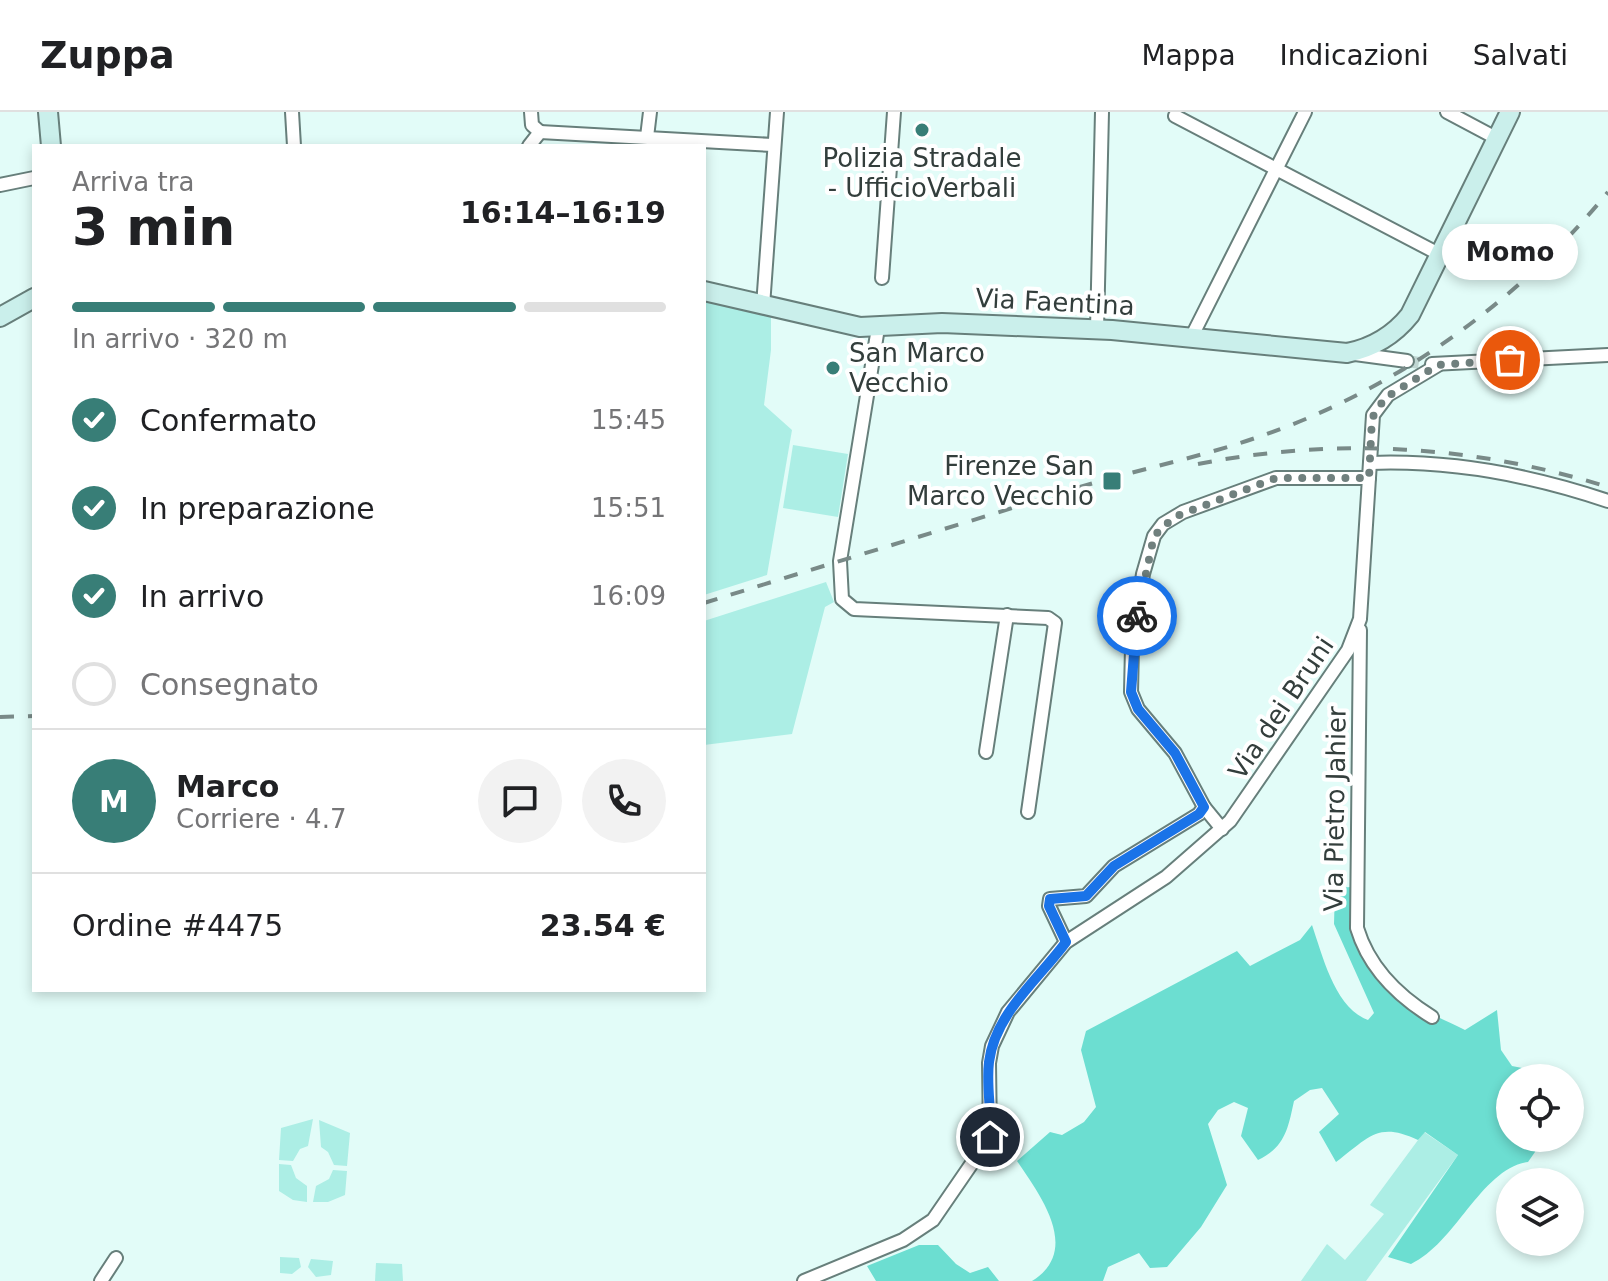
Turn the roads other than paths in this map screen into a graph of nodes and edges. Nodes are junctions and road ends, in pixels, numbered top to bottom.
1 (48, 112) edge
2 (292, 112) edge
3 (650, 112) edge
4 (777, 112) edge
5 (894, 112) edge
6 (1102, 112) edge
7 (1305, 112) edge
8 (1447, 112) edge
9 (1510, 112) edge
10 (528, 114) edge
11 (1175, 116) dead end
12 (540, 132) junction
13 (647, 137) junction
14 (1496, 138) junction
15 (51, 144) edge
16 (294, 144) edge
17 (531, 144) edge
18 (773, 145) junction
19 (1276, 169) junction
20 (32, 178) edge
21 (0, 185) edge
22 (1439, 254) junction
23 (882, 278) dead end
24 (706, 292) edge
25 (32, 299) edge
26 (763, 306) junction
27 (0, 317) edge
28 (878, 328) junction
29 (1097, 329) junction
30 (1192, 336) junction
31 (1347, 353) junction
32 (1608, 355) edge
33 (1407, 361) tunnel mouth
34 (1370, 463) junction
35 (1369, 478) junction
36 (1608, 501) edge
37 (1007, 615) junction
38 (1360, 619) junction
39 (986, 752) dead end
40 (1204, 807) junction
41 (1028, 812) dead end
42 (1222, 829) junction
43 (1066, 942) junction
44 (1432, 1017) dead end
45 (116, 1258) dead end
46 (101, 1281) edge
47 (804, 1281) edge

1 - 15 street
2 - 16 street
3 - 13 street
4 - 18 street
5 - 23 street
6 - 29 street
7 - 19 street
8 - 14 street
9 - 14 street
10 - 12 street
11 - 19 street
12 - 13 street
12 - 17 street
13 - 18 street
14 - 22 street
18 - 26 street
19 - 22 street
19 - 30 street
20 - 21 street
22 - 31 street
24 - 26 street, Via Faentina
25 - 27 street
26 - 28 street, Via Faentina
28 - 29 street, Via Faentina
28 - 37 street
29 - 30 street, Via Faentina
30 - 31 street, Via Faentina
31 - 33 street, Via Faentina
32 - 34 street, Via dei Bruni
34 - 35 street, Via dei Bruni
34 - 36 street
35 - 38 street, Via dei Bruni
35 - 40 street
37 - 39 street
37 - 41 street
38 - 42 street, Via dei Bruni
38 - 44 street, Via Pietro Jahier
40 - 42 street
40 - 43 street
42 - 43 street, Via dei Bruni
43 - 47 street, Via dei Bruni
45 - 46 street

